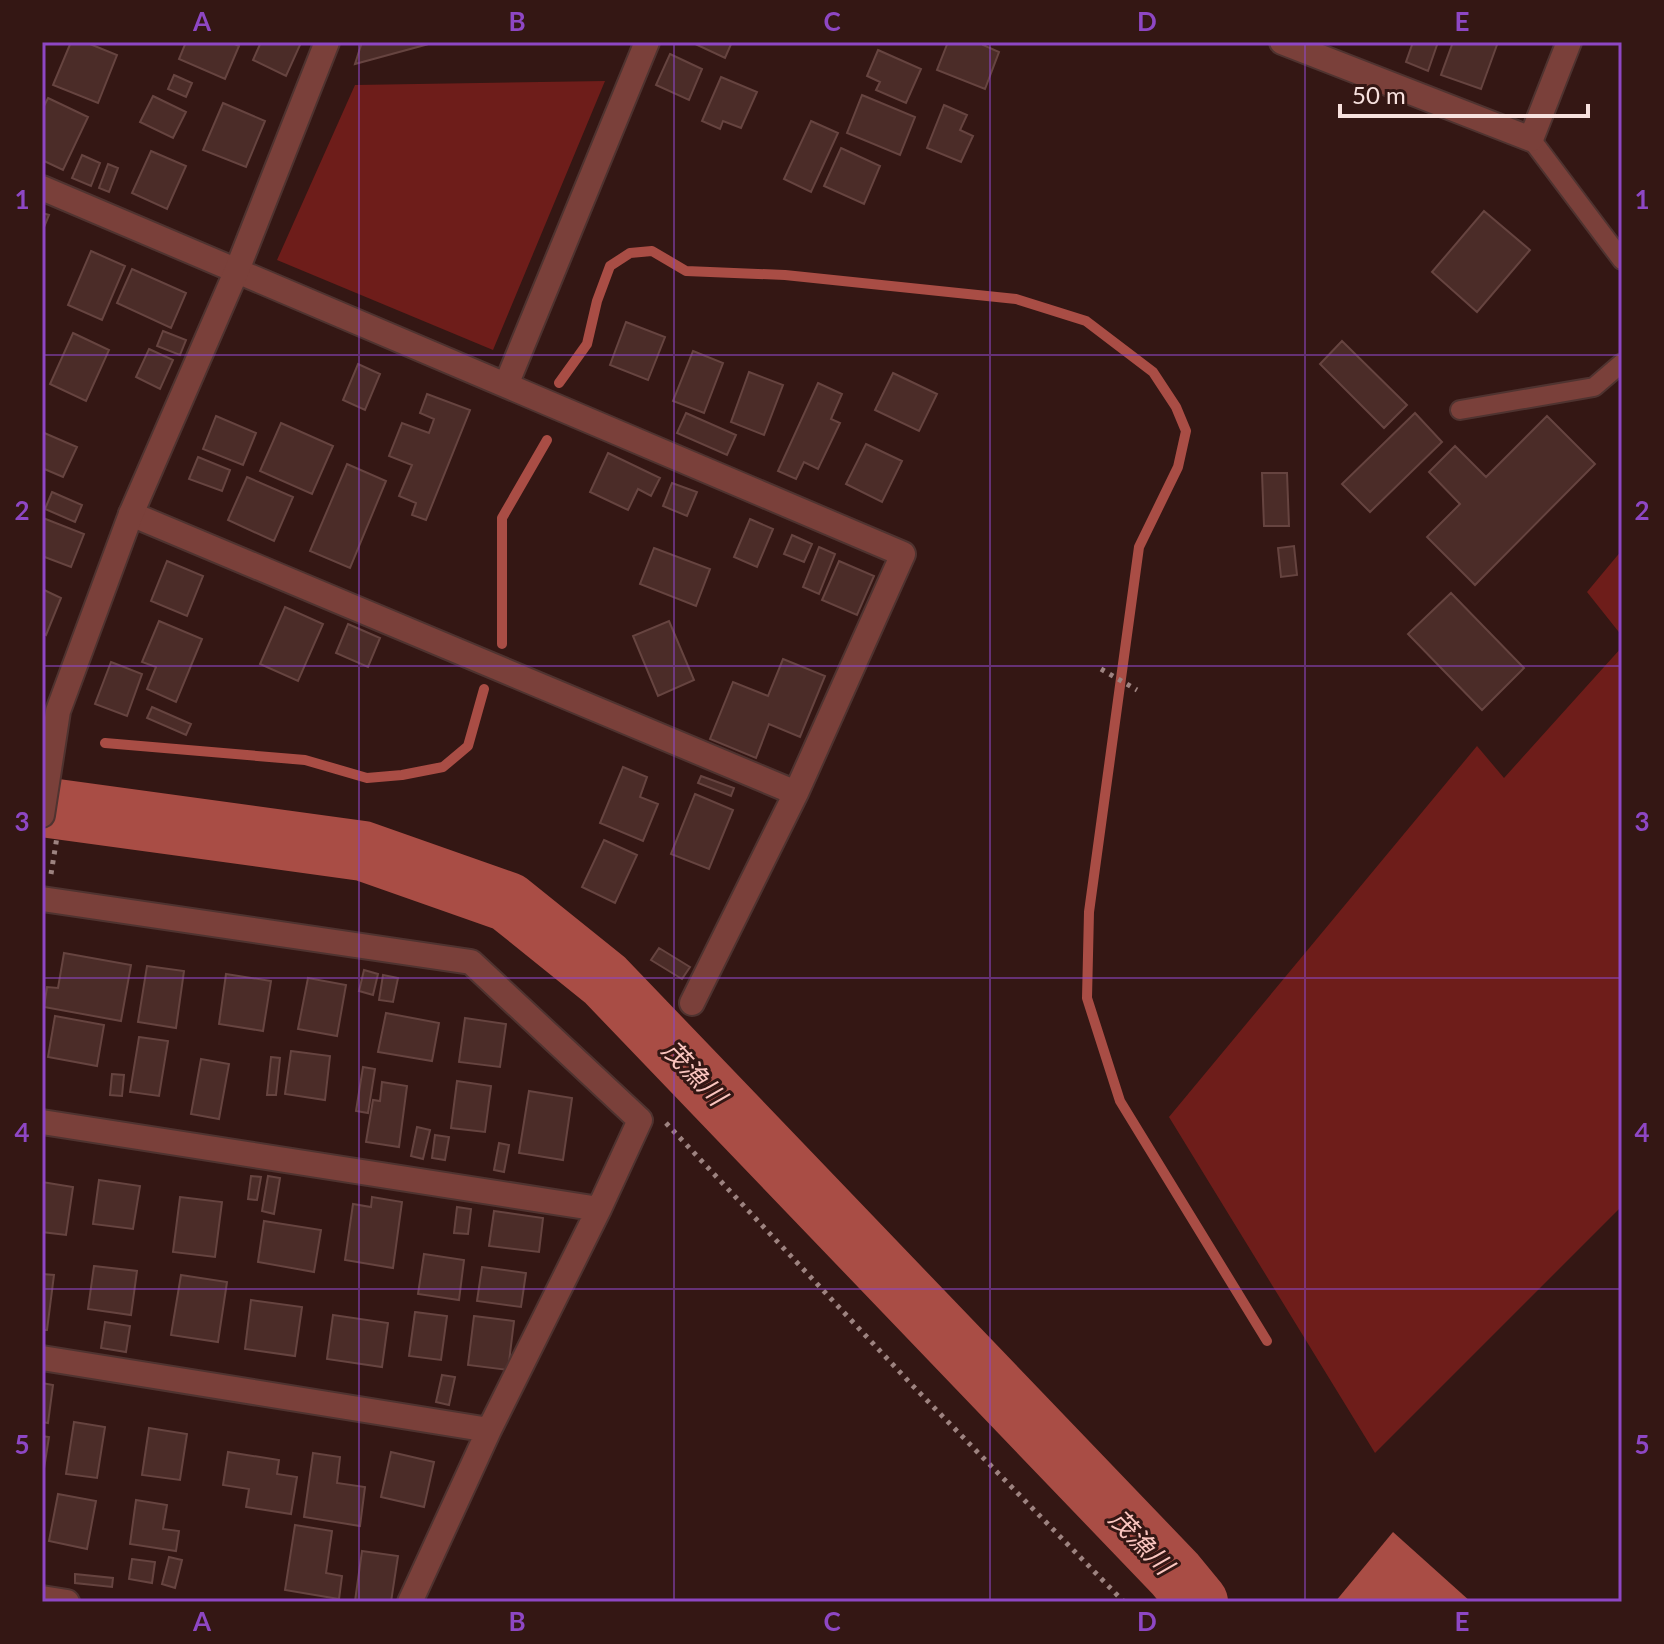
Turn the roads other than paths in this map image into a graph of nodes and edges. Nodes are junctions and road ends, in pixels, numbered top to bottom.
1 (327, 42) edge
2 (647, 42) edge
3 (1569, 42) edge
4 (1297, 45) edge
5 (1531, 139) junction
6 (42, 188) edge
7 (1622, 260) edge
8 (237, 270) junction
9 (1622, 363) edge
10 (506, 385) junction
11 (1460, 410) dead end
12 (131, 514) junction
13 (796, 793) junction
14 (42, 815) edge
15 (42, 899) edge
16 (692, 1003) dead end
17 (42, 1122) edge
18 (599, 1209) junction
19 (42, 1358) edge
20 (489, 1430) junction
21 (42, 1598) edge
22 (67, 1602) edge
23 (410, 1602) edge

1 - 8 street
2 - 10 street
3 - 5 street
4 - 5 street
5 - 7 lane
6 - 8 street
8 - 10 street
8 - 12 street
9 - 11 lane
10 - 13 street
12 - 13 street
12 - 14 street
13 - 16 street
15 - 18 street
17 - 18 street
18 - 20 street
19 - 20 street
20 - 23 street
21 - 22 street

